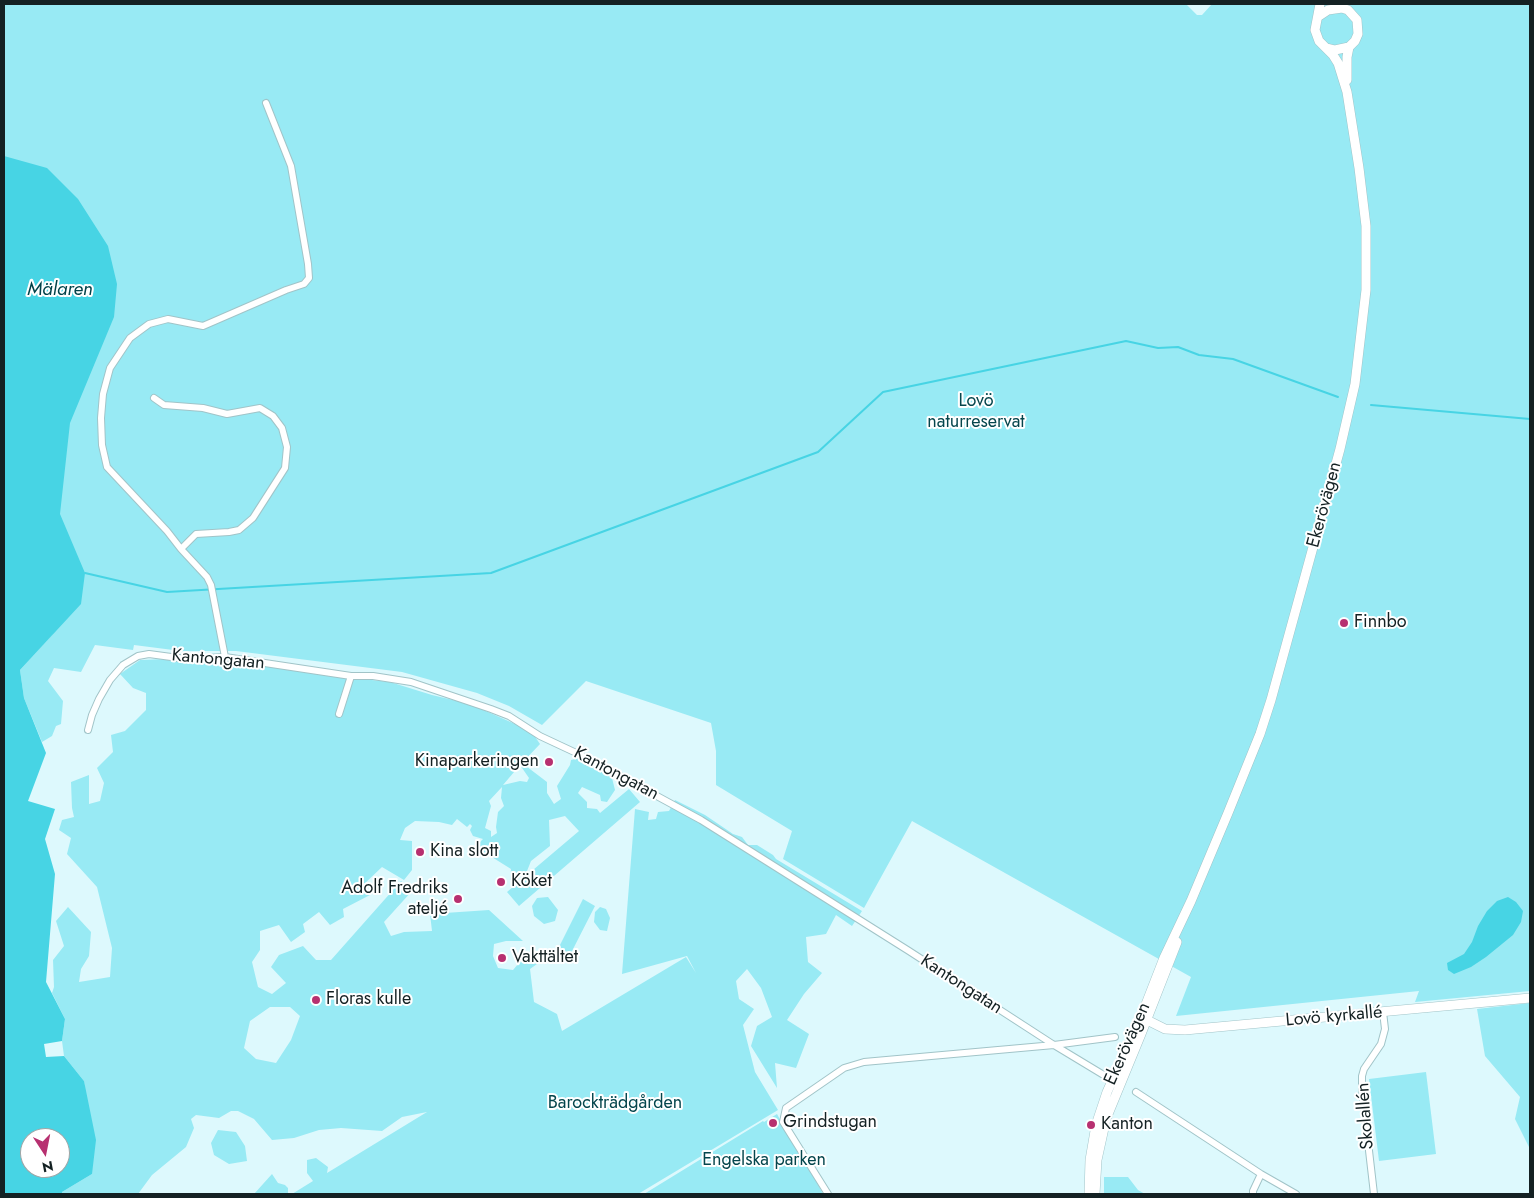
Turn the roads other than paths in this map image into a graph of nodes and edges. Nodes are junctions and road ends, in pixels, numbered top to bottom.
1 (1320, 4) edge
2 (1339, 6) edge
3 (1319, 16) junction
4 (1349, 47) junction
5 (1327, 48) junction
6 (1347, 92) junction
7 (266, 103) dead end
8 (154, 398) dead end
9 (182, 549) junction
10 (225, 657) junction
11 (351, 676) junction
12 (339, 714) dead end
13 (88, 730) dead end
14 (1530, 998) edge
15 (1383, 1012) junction
16 (1144, 1018) junction
17 (1115, 1037) dead end
18 (1054, 1045) junction
19 (1117, 1081) junction
20 (1136, 1092) dead end
21 (1261, 1174) junction
22 (828, 1194) edge
23 (1089, 1194) edge
24 (1095, 1194) edge
25 (1253, 1194) edge
26 (1296, 1194) edge
27 (1374, 1194) edge

1 - 3 main road
2 - 3 main road
2 - 4 main road
3 - 5 main road
4 - 5 main road
4 - 6 main road
5 - 6 main road
6 - 16 main road, Ekerövägen
7 - 9 street
8 - 9 street
9 - 10 street
10 - 11 street, Kantongatan
10 - 13 street, Kantongatan
11 - 12 street
11 - 18 street, Kantongatan
14 - 15 main road, Lovö kyrkallé
15 - 16 main road, Lovö kyrkallé
15 - 27 street, Skolallén
16 - 19 main road, Ekerövägen
17 - 18 street
18 - 19 street, Kantongatan
18 - 22 street
19 - 23 main road, Ekerövägen
19 - 24 main road, Ekerövägen
20 - 21 street
21 - 25 street
21 - 26 street

